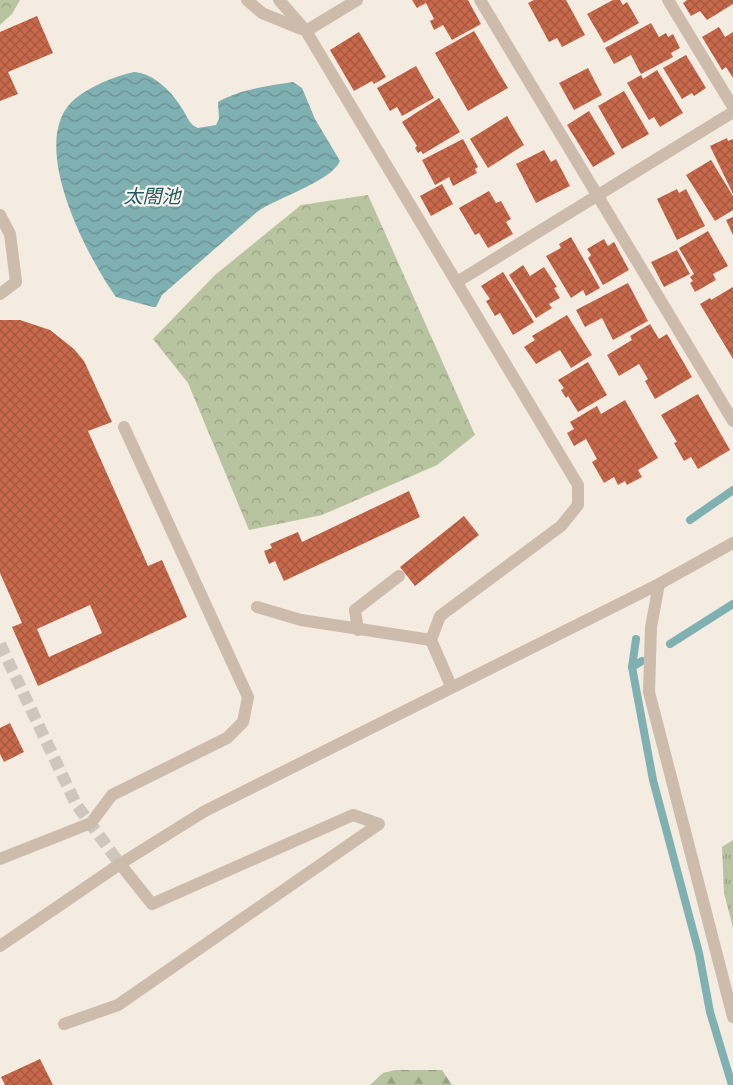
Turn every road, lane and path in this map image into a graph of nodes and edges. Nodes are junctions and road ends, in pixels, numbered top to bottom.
1 (247, 0) edge
2 (279, 0) edge
3 (357, 0) edge
4 (480, 0) edge
5 (668, 0) edge
6 (306, 31) junction
7 (733, 106) edge
8 (733, 112) edge
9 (599, 196) junction
10 (0, 215) edge
11 (457, 282) junction
12 (0, 294) edge
13 (733, 421) edge
14 (124, 427) dead end
15 (733, 543) edge
16 (399, 576) dead end
17 (659, 584) junction
18 (257, 606) dead end
19 (358, 630) junction
20 (431, 640) junction
21 (452, 686) junction
22 (0, 859) edge
23 (120, 864) junction
24 (0, 946) edge
25 (733, 1017) edge
26 (64, 1024) dead end

1 - 6 street
2 - 6 street
3 - 6 street
4 - 9 street
5 - 7 street
6 - 11 street
8 - 9 street
9 - 11 street
9 - 13 street
10 - 12 street
11 - 20 street
14 - 22 street
15 - 17 street
16 - 19 street
17 - 21 street
17 - 25 street
18 - 19 street
19 - 20 street
20 - 21 street
21 - 23 street
23 - 24 street
23 - 26 street

